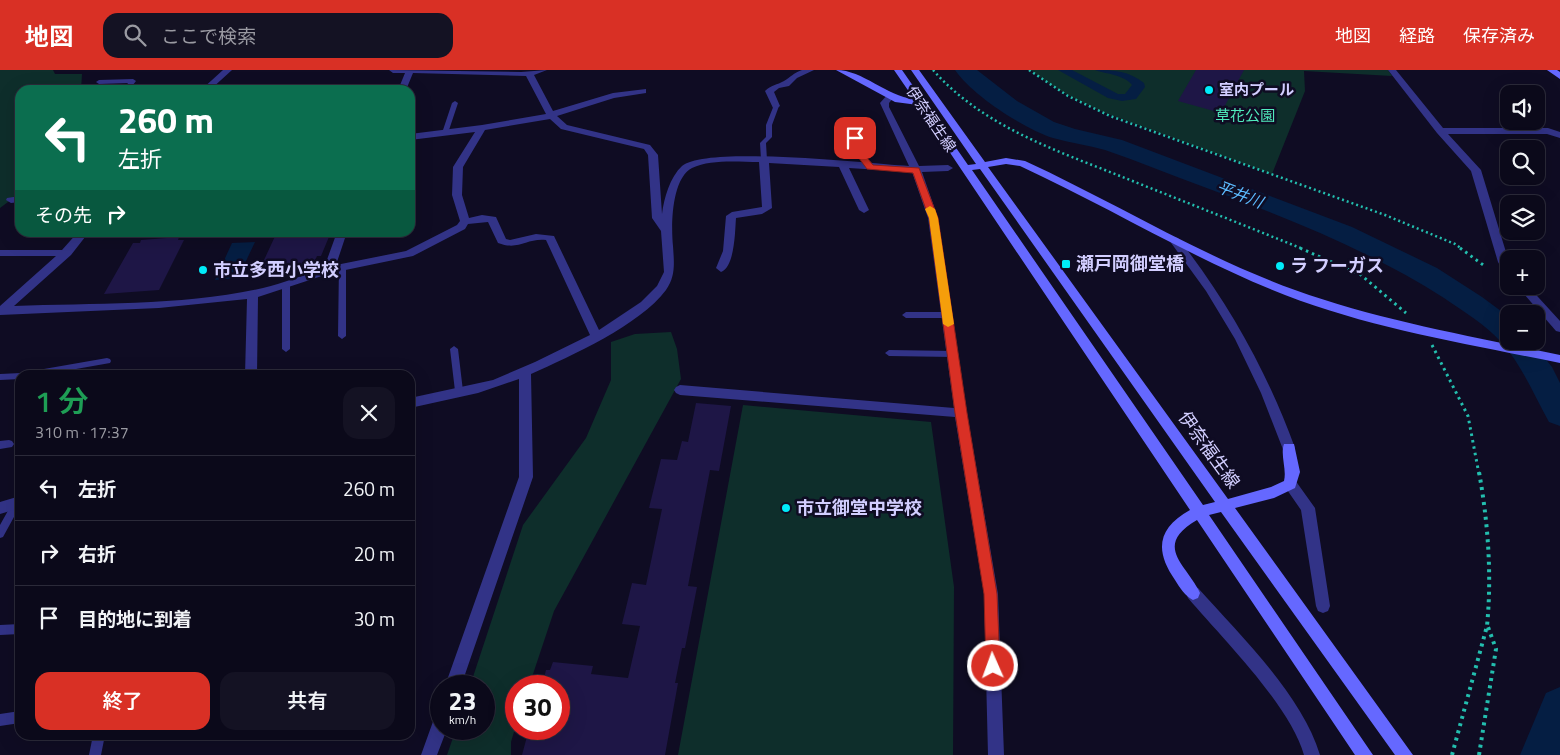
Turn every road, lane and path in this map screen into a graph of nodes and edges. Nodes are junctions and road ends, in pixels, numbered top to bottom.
1 (228, 70) edge
2 (393, 70) edge
3 (543, 70) edge
4 (810, 70) edge
5 (840, 70) edge
6 (898, 70) edge
7 (915, 70) edge
8 (933, 70) edge
9 (1030, 70) edge
10 (1392, 70) edge
11 (1551, 70) edge
12 (410, 71) edge
13 (449, 71) edge
14 (530, 74) junction
15 (1560, 76) edge
16 (99, 82) dead end
17 (130, 85) edge
18 (211, 85) edge
19 (404, 85) edge
20 (643, 90) dead end
21 (891, 96) junction
22 (455, 103) dead end
23 (921, 103) junction
24 (776, 106) joint
25 (551, 115) junction
26 (854, 126) dead end
27 (482, 128) junction
28 (1440, 131) junction
29 (445, 133) junction
30 (1560, 135) edge
31 (415, 136) edge
32 (764, 160) junction
33 (843, 165) junction
34 (984, 165) junction
35 (870, 167) junction
36 (948, 168) dead end
37 (964, 169) junction
38 (916, 170) junction
39 (864, 210) dead end
40 (464, 222) junction
41 (667, 231) junction
42 (80, 237) edge
43 (340, 237) edge
44 (1174, 240) junction
45 (1500, 252) edge
46 (0, 253) edge
47 (67, 253) junction
48 (342, 266) junction
49 (1486, 267) dead end
50 (721, 268) dead end
51 (329, 270) junction
52 (286, 285) junction
53 (253, 294) junction
54 (1530, 295) edge
55 (1398, 305) dead end
56 (1, 311) edge
57 (906, 315) dead end
58 (947, 315) junction
59 (1560, 328) edge
60 (1422, 329) junction
61 (342, 336) dead end
62 (596, 336) junction
63 (286, 348) dead end
64 (454, 349) dead end
65 (889, 353) dead end
66 (953, 354) junction
67 (1560, 359) edge
68 (107, 361) dead end
69 (54, 370) edge
70 (251, 370) edge
71 (525, 371) junction
72 (15, 376) edge
73 (0, 377) edge
74 (680, 390) dead end
75 (459, 391) junction
76 (415, 402) edge
77 (961, 413) junction
78 (1289, 448) joint
79 (1290, 484) junction
80 (15, 504) edge
81 (1226, 505) junction
82 (0, 508) edge
83 (15, 508) edge
84 (1200, 512) junction
85 (0, 534) edge
86 (1193, 593) joint
87 (1322, 606) dead end
88 (1487, 626) junction
89 (15, 629) edge
90 (0, 630) edge
91 (458, 675) edge
92 (15, 718) edge
93 (0, 720) edge
94 (98, 740) edge
95 (435, 740) edge
96 (95, 755) edge
97 (430, 755) edge
98 (996, 755) edge
99 (1312, 755) edge
100 (1365, 755) edge
101 (1405, 755) edge
102 (1452, 755) edge
103 (1479, 755) edge

1 - 18 street
2 - 12 street
3 - 14 street
4 - 24 street
5 - 21 main road
6 - 23 main road, 伊奈福生線
7 - 34 main road, 伊奈福生線
8 - 55 path
9 - 49 path
10 - 28 street
11 - 15 main road
12 - 13 street
12 - 19 street
13 - 14 street
14 - 25 street
16 - 17 lane
20 - 25 street
21 - 23 main road
21 - 38 street
22 - 29 lane
23 - 37 main road, 伊奈福生線
24 - 32 lane
25 - 27 street
25 - 41 street
26 - 35 lane
27 - 29 street
27 - 40 street
28 - 30 street
28 - 45 street
29 - 31 street
32 - 33 street
32 - 41 street
32 - 50 street
33 - 35 street
33 - 39 street
34 - 37 main road, 伊奈福生線
34 - 44 main road, 伊奈福生線
34 - 81 main road, 伊奈福生線
35 - 38 street
36 - 38 street
37 - 84 main road, 伊奈福生線
38 - 58 street
40 - 48 street
40 - 62 street
41 - 62 street
42 - 47 street
43 - 51 street
44 - 60 main road, 伊奈福生線
44 - 78 street
46 - 47 street
47 - 56 street
48 - 51 street
48 - 61 lane
51 - 52 street
52 - 53 street
52 - 63 lane
53 - 56 street
53 - 70 street
54 - 59 street
57 - 58 lane
58 - 66 street
60 - 67 main road, 伊奈福生線
60 - 88 path
62 - 71 street
64 - 75 lane
65 - 66 lane
66 - 77 street
68 - 69 lane
71 - 75 street
71 - 91 street
72 - 73 lane
74 - 77 street
75 - 76 street
77 - 98 street
78 - 79 main road
79 - 81 main road
79 - 87 street
80 - 82 street
81 - 84 main road
81 - 101 main road, 伊奈福生線
83 - 85 lane
84 - 86 main road
84 - 100 main road, 伊奈福生線
86 - 99 street
88 - 102 path
88 - 103 path
89 - 90 lane
92 - 93 lane
94 - 96 lane
95 - 97 street

